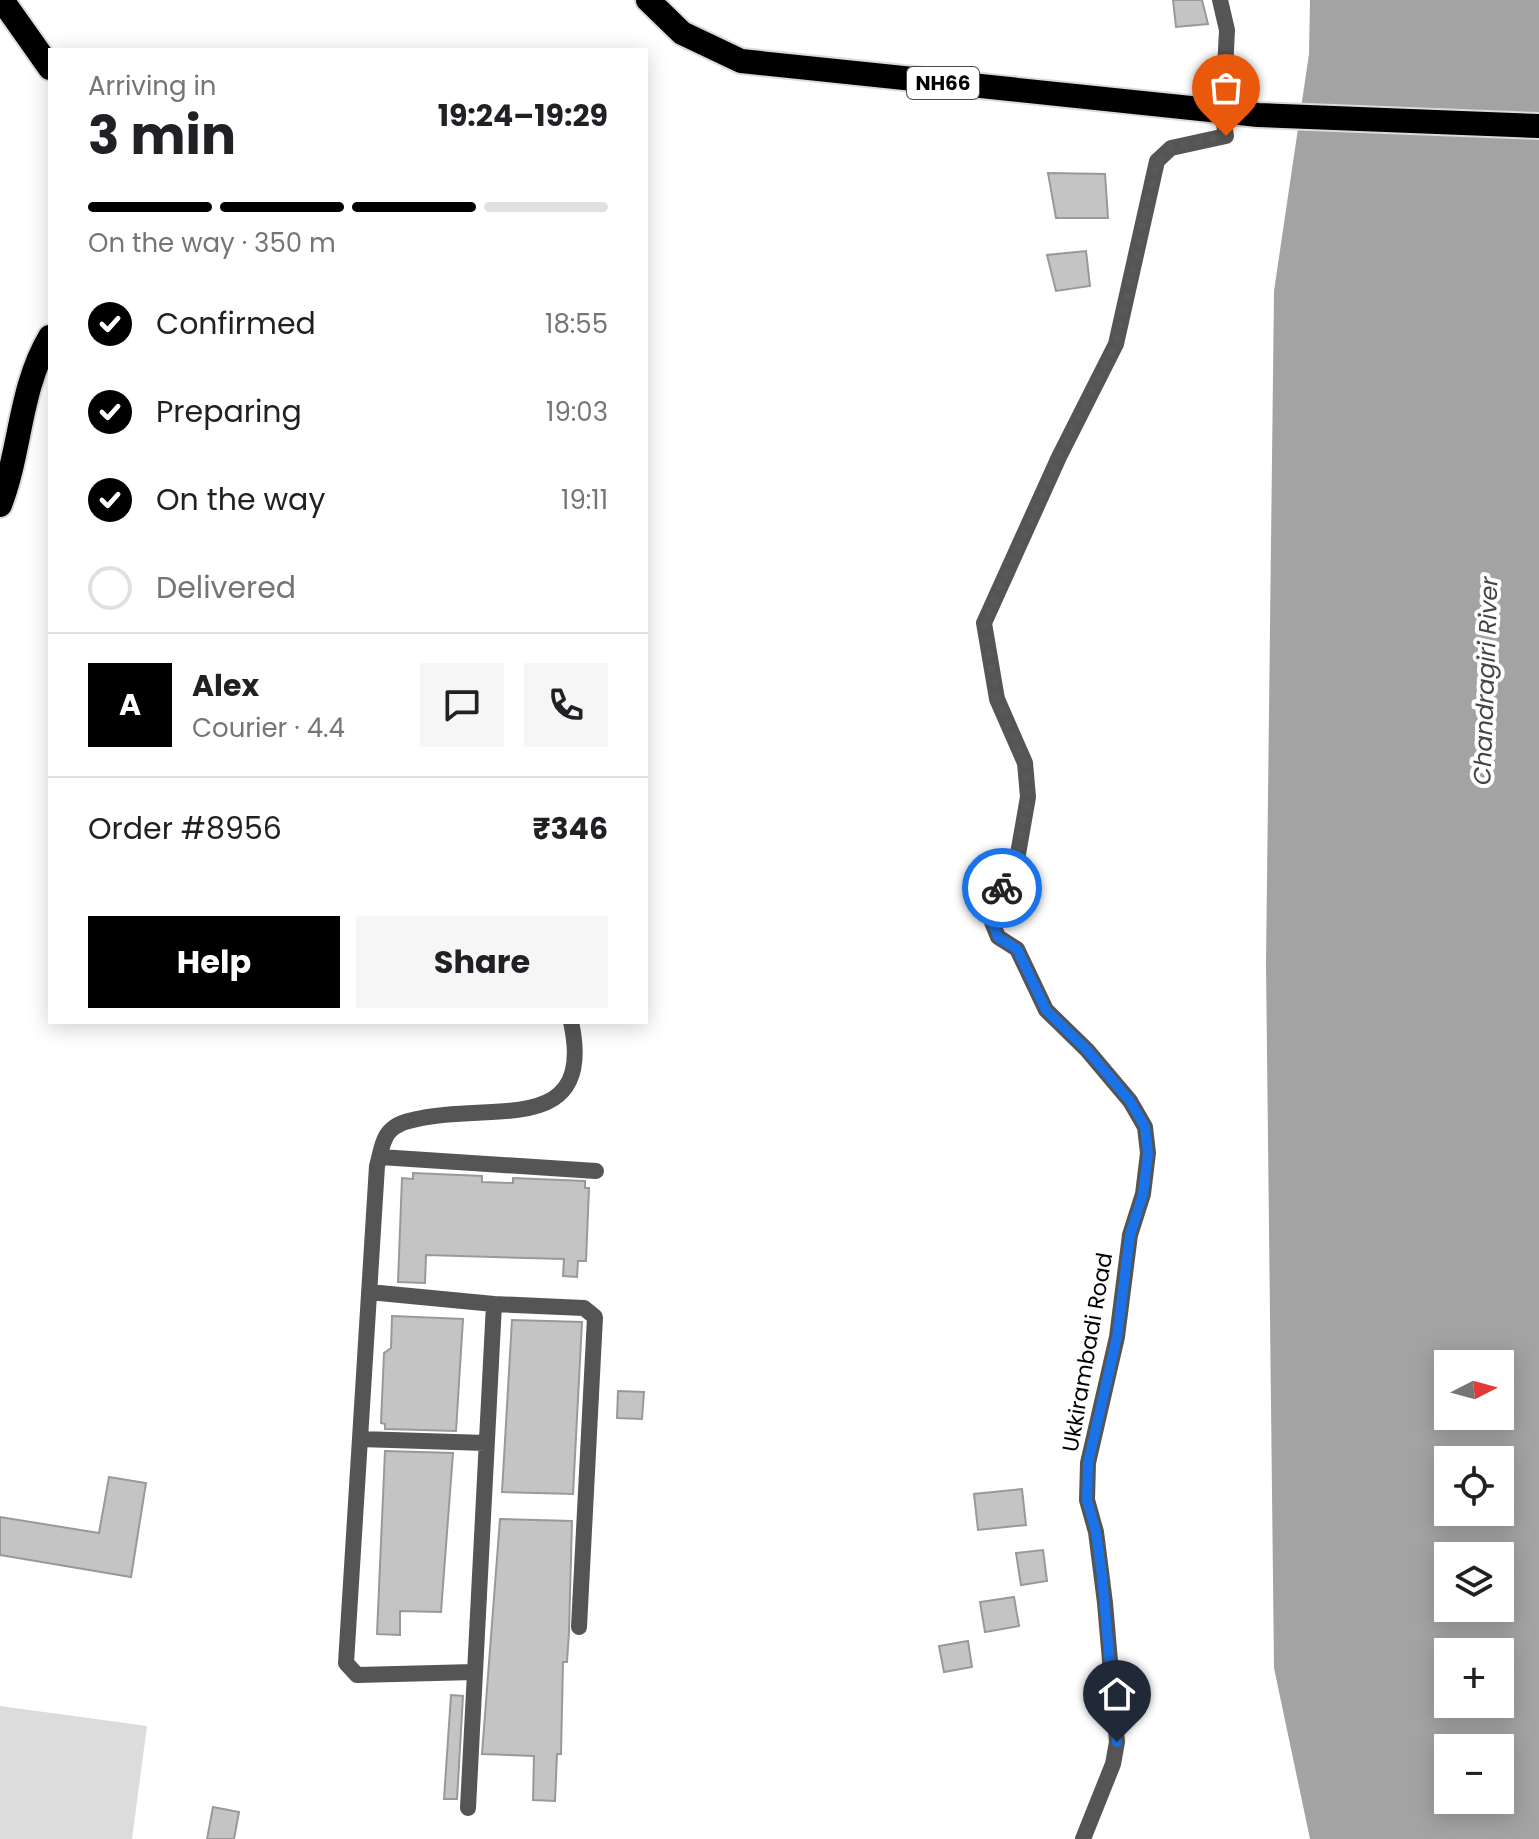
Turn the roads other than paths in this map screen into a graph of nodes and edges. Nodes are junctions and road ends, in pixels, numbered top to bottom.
1 (2, 0) edge
2 (648, 0) edge
3 (1220, 0) edge
4 (48, 65) edge
5 (1225, 70) dead end
6 (1222, 112) junction
7 (1539, 126) edge
8 (48, 341) edge
9 (0, 505) edge
10 (571, 1024) edge
11 (380, 1157) junction
12 (596, 1171) dead end
13 (369, 1292) junction
14 (494, 1304) junction
15 (360, 1439) junction
16 (486, 1443) junction
17 (579, 1627) dead end
18 (474, 1672) junction
19 (468, 1808) dead end
20 (1083, 1839) edge

1 - 4 highway
2 - 6 highway, NH66
3 - 5 street
6 - 7 highway, NH66
6 - 20 street, Ukkirambadi Road
8 - 9 highway
10 - 11 street
11 - 12 street
11 - 13 street
13 - 14 street
13 - 15 street
14 - 16 street
14 - 17 street
15 - 16 street
15 - 18 street
16 - 18 street
18 - 19 street

